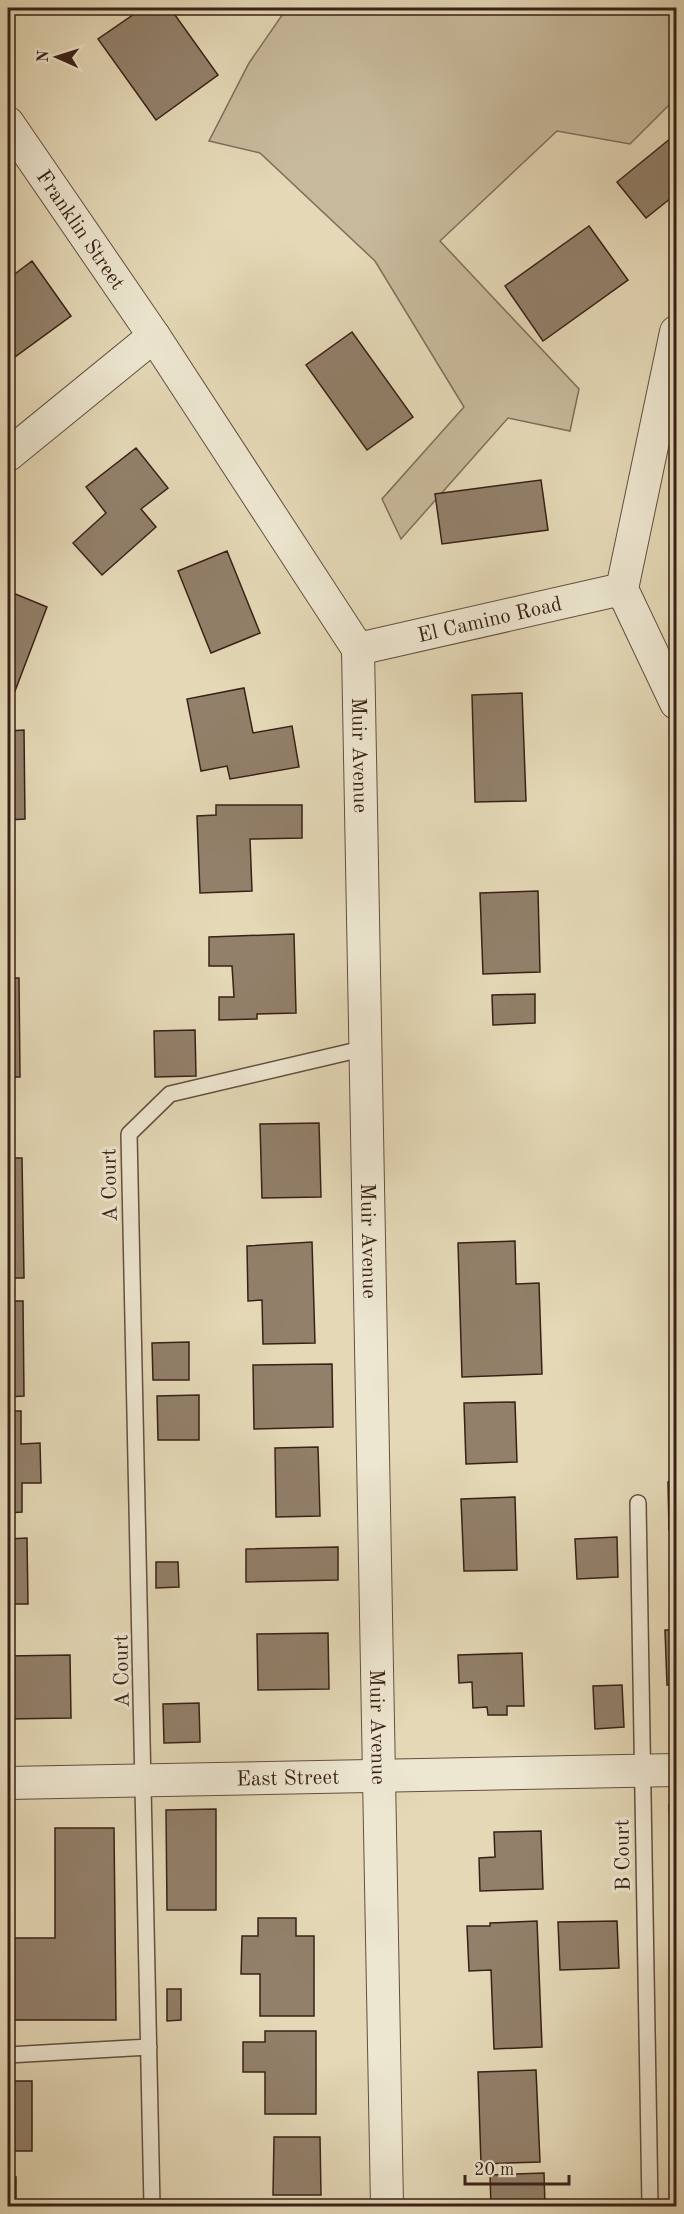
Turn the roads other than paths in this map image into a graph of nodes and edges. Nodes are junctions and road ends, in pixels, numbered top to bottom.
1 (8, 123) edge
2 (676, 332) edge
3 (154, 336) junction
4 (8, 455) edge
5 (622, 589) junction
6 (358, 649) junction
7 (676, 703) edge
8 (366, 1048) junction
9 (638, 1503) dead end
10 (676, 1770) edge
11 (642, 1771) junction
12 (380, 1776) junction
13 (144, 1781) junction
14 (8, 1784) edge
15 (149, 2047) junction
16 (8, 2055) edge
17 (152, 2206) edge
18 (387, 2206) edge
19 (650, 2206) edge

1 - 3 street, Franklin Street
2 - 5 street
3 - 4 street
3 - 6 street
5 - 6 street, El Camino Road
5 - 7 street
6 - 8 street, Muir Avenue
8 - 12 street, Muir Avenue
8 - 13 lane, A Court
9 - 11 lane, B Court
10 - 11 street, East Street
11 - 12 street, East Street
11 - 19 lane, B Court
12 - 13 street, East Street
12 - 18 street, Muir Avenue
13 - 14 street, East Street
13 - 15 lane, A Court
15 - 16 lane
15 - 17 lane, A Court

